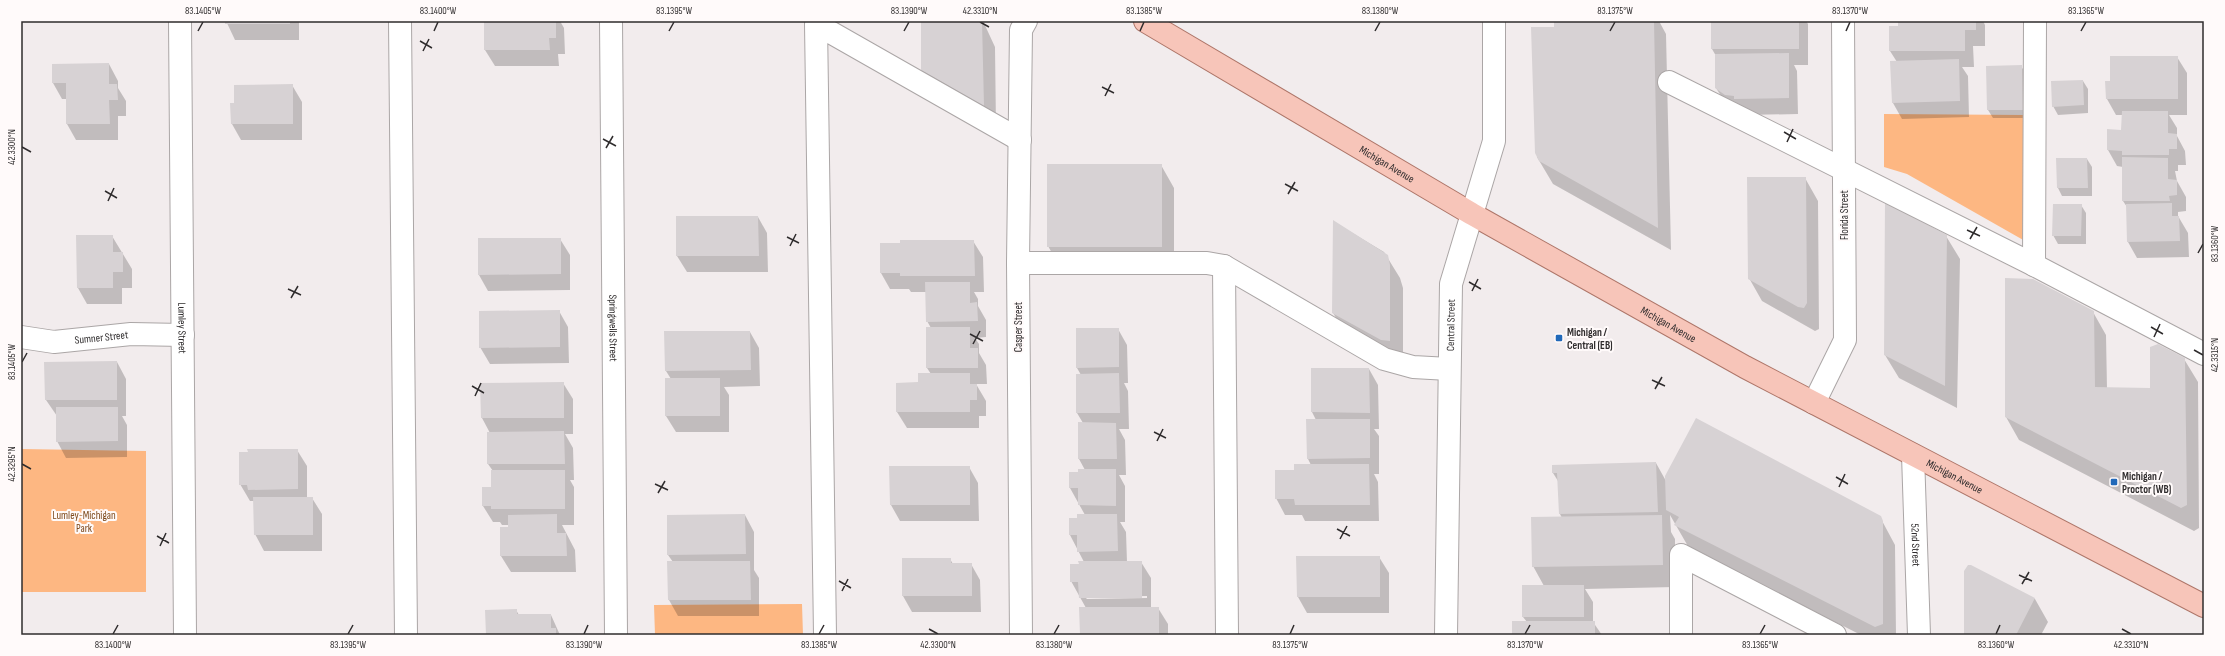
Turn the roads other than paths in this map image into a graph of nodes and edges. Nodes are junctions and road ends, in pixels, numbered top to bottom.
1 (180, 21) edge
2 (400, 21) edge
3 (611, 21) edge
4 (1026, 21) edge
5 (1145, 21) edge
6 (1494, 21) edge
7 (1843, 21) edge
8 (2034, 21) edge
9 (813, 23) edge
10 (1669, 82) dead end
11 (1020, 140) junction
12 (1844, 169) junction
13 (1472, 214) junction
14 (1018, 263) junction
15 (2034, 265) junction
16 (1224, 266) junction
17 (183, 335) junction
18 (21, 337) edge
19 (2204, 354) edge
20 (1449, 369) junction
21 (1814, 402) junction
22 (1913, 454) junction
23 (2204, 606) edge
24 (185, 635) edge
25 (406, 635) edge
26 (616, 635) edge
27 (825, 635) edge
28 (1021, 635) edge
29 (1227, 635) edge
30 (1446, 635) edge
31 (1681, 635) edge
32 (1835, 635) edge
33 (1919, 635) edge

1 - 17 street, Lumley Street
2 - 25 street
3 - 26 street, Springwells Street
4 - 11 street, Casper Street
5 - 13 main road, Michigan Avenue
6 - 13 street, Central Street
7 - 12 street, Florida Street
8 - 15 street
9 - 11 street
9 - 27 street
10 - 12 street
11 - 14 street, Casper Street
12 - 15 street
12 - 21 street, Florida Street
13 - 20 street, Central Street
13 - 21 main road, Michigan Avenue
14 - 16 street
14 - 28 street, Casper Street
15 - 19 street
16 - 20 street
16 - 29 street
17 - 18 street, Sumner Street
17 - 24 street, Lumley Street
20 - 30 street, Central Street
21 - 22 main road, Michigan Avenue
22 - 23 main road, Michigan Avenue
22 - 33 street, 52nd Street
31 - 32 street

